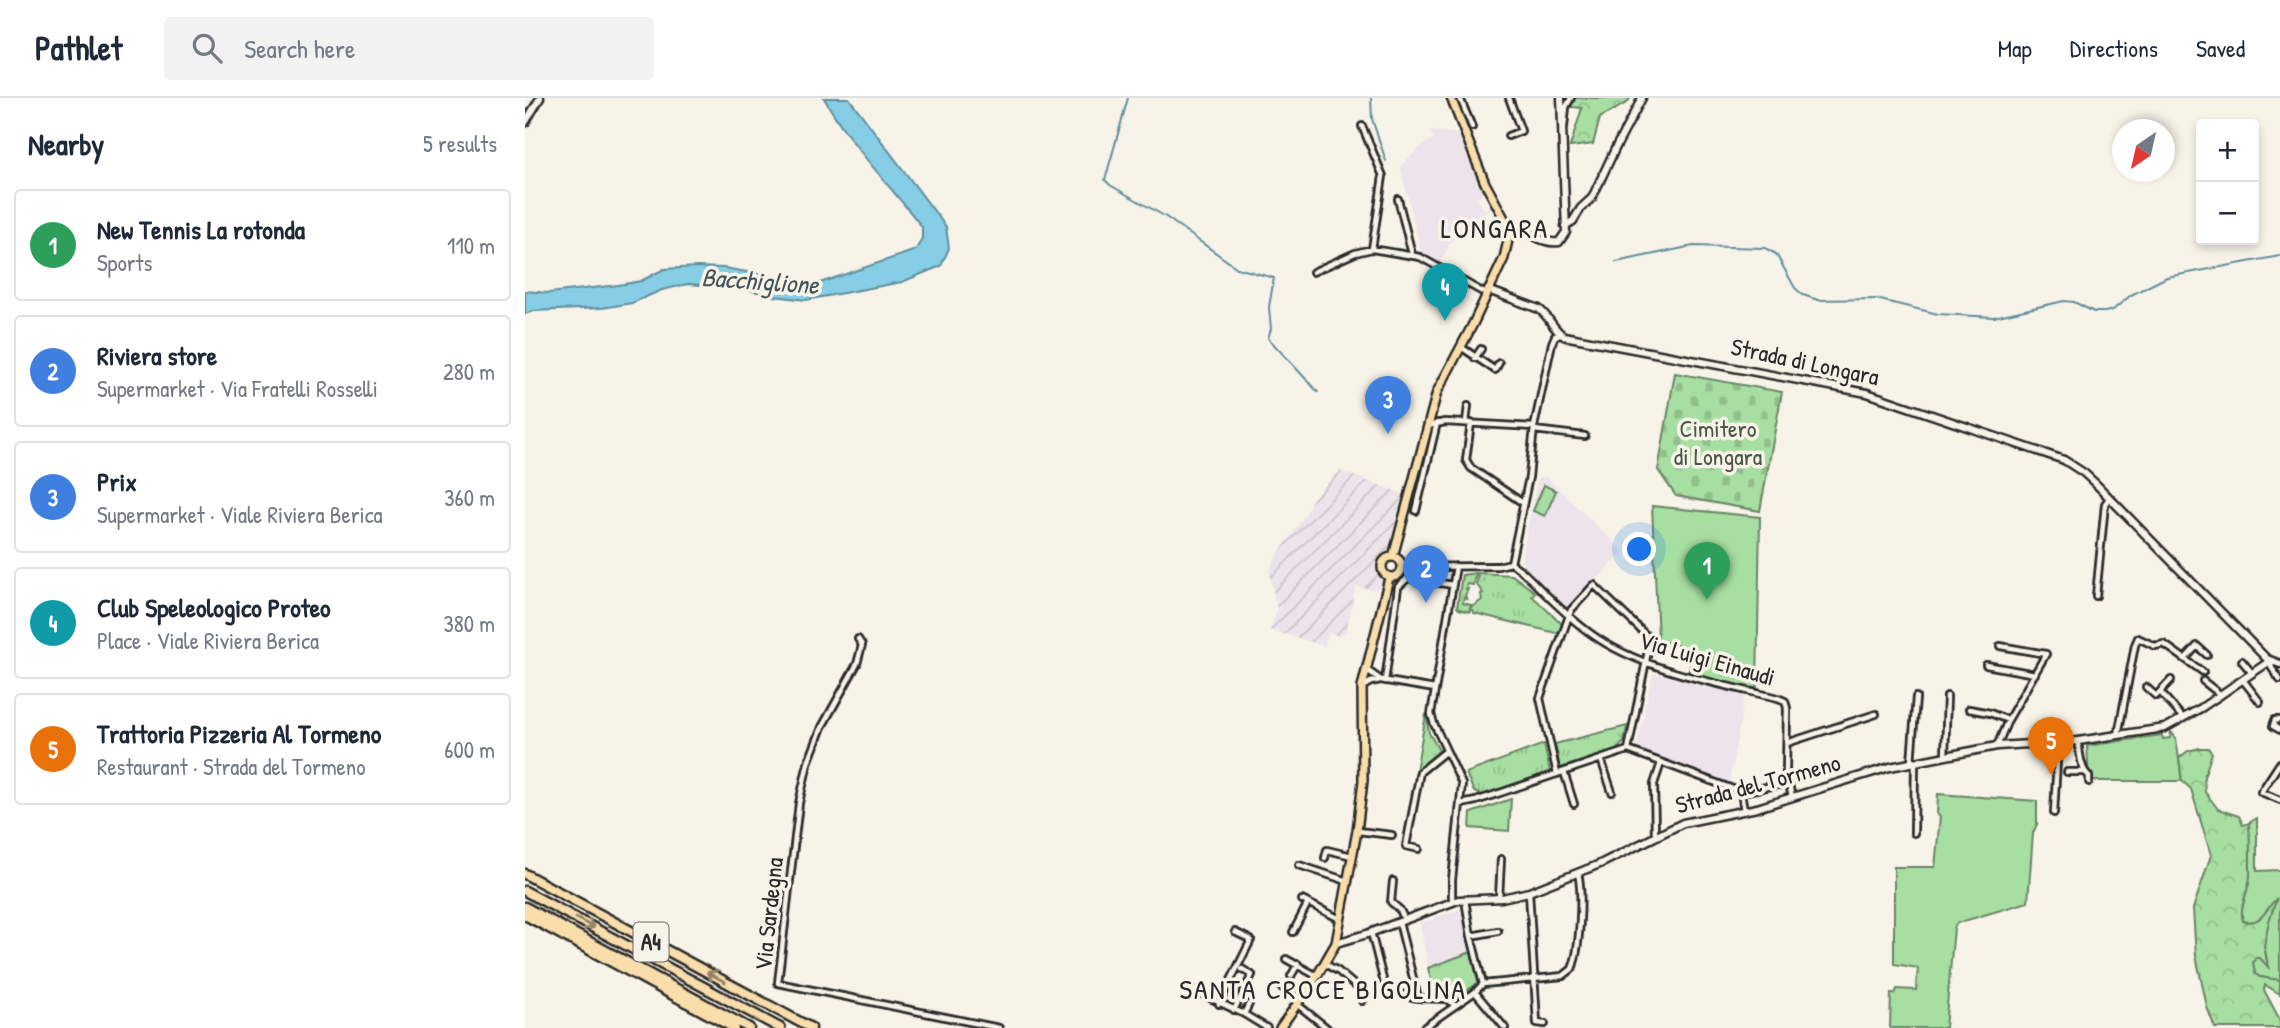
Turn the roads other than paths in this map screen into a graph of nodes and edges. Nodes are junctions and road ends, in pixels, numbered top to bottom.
1 (540, 98) edge
2 (1451, 98) edge
3 (1460, 98) edge
4 (1509, 98) edge
5 (1561, 98) edge
6 (1571, 98) edge
7 (1642, 98) edge
8 (525, 123) edge
9 (1362, 126) dead end
10 (1472, 127) dead end
11 (1563, 134) junction
12 (1508, 136) dead end
13 (1398, 200) dead end
14 (1565, 226) junction
15 (1508, 228) junction
16 (1372, 249) junction
17 (1412, 254) junction
18 (1313, 272) dead end
19 (1487, 292) junction
20 (1560, 335) junction
21 (1461, 347) junction
22 (1481, 349) dead end
23 (1475, 358) junction
24 (1499, 363) dead end
25 (1468, 406) dead end
26 (1431, 409) junction
27 (1445, 422) junction
28 (1437, 423) junction
29 (1468, 423) junction
30 (1426, 427) junction
31 (1534, 428) junction
32 (1585, 436) dead end
33 (2109, 497) junction
34 (1523, 503) junction
35 (1416, 511) dead end
36 (1394, 557) junction
37 (1511, 563) junction
38 (1456, 566) junction
39 (1403, 568) junction
40 (1389, 578) junction
41 (1453, 586) junction
42 (2096, 596) dead end
43 (1570, 615) junction
44 (858, 639) dead end
45 (2000, 646) dead end
46 (2207, 655) dead end
47 (2185, 659) junction
48 (2242, 661) dead end
49 (1645, 662) junction
50 (2274, 662) edge
51 (1986, 665) dead end
52 (1365, 668) junction
53 (2203, 672) dead end
54 (2252, 673) junction
55 (2035, 674) junction
56 (2171, 680) dead end
57 (2243, 680) junction
58 (2280, 680) edge
59 (1383, 681) junction
60 (2203, 681) dead end
61 (1362, 687) junction
62 (2146, 687) dead end
63 (1435, 689) junction
64 (2161, 693) junction
65 (2221, 695) junction
66 (1947, 696) dead end
67 (1916, 697) dead end
68 (2260, 702) dead end
69 (1969, 709) dead end
70 (1876, 714) dead end
71 (2183, 719) junction
72 (2008, 720) junction
73 (2280, 720) edge
74 (2280, 730) edge
75 (2119, 735) junction
76 (2078, 741) junction
77 (1787, 743) junction
78 (2059, 743) junction
79 (1997, 746) junction
80 (1628, 750) junction
81 (1447, 751) junction
82 (1945, 756) junction
83 (1601, 760) junction
84 (1913, 762) junction
85 (1661, 763) junction
86 (2280, 763) edge
87 (1564, 772) junction
88 (2067, 772) dead end
89 (2085, 772) junction
90 (1557, 774) junction
91 (2089, 782) dead end
92 (1788, 783) junction
93 (1612, 792) dead end
94 (1741, 792) junction
95 (1792, 798) junction
96 (2280, 800) edge
97 (1461, 804) junction
98 (1574, 804) dead end
99 (1744, 811) junction
100 (2054, 813) dead end
101 (1357, 831) junction
102 (1914, 833) dead end
103 (1392, 835) dead end
104 (1655, 835) junction
105 (1419, 849) dead end
106 (1352, 856) junction
107 (1325, 858) dead end
108 (1501, 859) dead end
109 (1299, 865) dead end
110 (1578, 873) junction
111 (525, 874) edge
112 (1347, 881) junction
113 (1394, 881) dead end
114 (525, 891) edge
115 (1529, 892) junction
116 (1499, 898) junction
117 (1465, 899) junction
118 (1302, 900) dead end
119 (1452, 902) junction
120 (1308, 904) junction
121 (525, 907) edge
122 (525, 915) edge
123 (1340, 919) junction
124 (1402, 921) junction
125 (1498, 931) dead end
126 (1235, 932) dead end
127 (1293, 932) dead end
128 (1371, 932) junction
129 (1471, 936) junction
130 (1336, 943) junction
131 (1286, 959) dead end
132 (1298, 964) junction
133 (1325, 964) junction
134 (1242, 969) dead end
135 (1291, 975) dead end
136 (1317, 976) junction
137 (1534, 979) junction
138 (1363, 981) dead end
139 (1483, 984) junction
140 (1280, 986) dead end
141 (1189, 988) dead end
142 (1358, 989) junction
143 (1475, 992) junction
144 (1418, 998) junction
145 (1362, 1001) dead end
146 (1299, 1003) junction
147 (1219, 1004) junction
148 (1249, 1004) dead end
149 (1455, 1006) junction
150 (1234, 1010) junction
151 (1244, 1014) junction
152 (1545, 1024) dead end
153 (734, 1028) edge
154 (749, 1028) edge
155 (780, 1028) edge
156 (811, 1028) edge
157 (999, 1028) edge
158 (1267, 1028) edge
159 (1280, 1028) edge
160 (1327, 1028) edge
161 (1423, 1028) edge
162 (1505, 1028) edge

1 - 8 street
2 - 15 main road
3 - 10 street
4 - 12 street
5 - 11 street
6 - 11 street
7 - 14 street
9 - 16 street
11 - 14 street
13 - 17 street
14 - 15 street
15 - 19 main road
16 - 17 street
16 - 18 street
17 - 19 street
19 - 20 street
19 - 21 main road
20 - 31 street
20 - 33 street, Strada di Longara
21 - 23 street
21 - 26 main road
22 - 23 street
23 - 24 street
25 - 29 street
26 - 27 street
26 - 30 main road
27 - 28 street
27 - 29 street
28 - 30 street
28 - 35 street
29 - 31 street
29 - 34 street
30 - 36 main road
31 - 32 street
31 - 34 street
33 - 42 street
33 - 50 street, Strada di Longara
34 - 37 street
36 - 39 main road
36 - 40 main road
37 - 38 street
37 - 43 street, Via Luigi Einaudi
38 - 39 street
38 - 41 street
39 - 40 main road
40 - 52 main road
41 - 59 street
41 - 63 street
43 - 49 street, Via Luigi Einaudi
43 - 49 street
43 - 90 street
44 - 157 street, Via Sardegna
45 - 55 street
46 - 47 street
47 - 53 street
47 - 75 street
48 - 54 street
49 - 77 street, Via Luigi Einaudi
49 - 80 street
50 - 54 street, Strada del Tormeno
50 - 58 street
51 - 55 street
52 - 59 street
52 - 61 main road
54 - 57 street, Strada del Tormeno
55 - 72 street
56 - 64 street
57 - 65 street, Strada del Tormeno
57 - 68 street
59 - 61 street
59 - 63 street
60 - 65 street
61 - 101 main road
62 - 64 street
63 - 81 street
64 - 71 street
65 - 71 street, Strada del Tormeno
66 - 82 street
67 - 84 street
69 - 72 street
70 - 77 street
71 - 75 street, Strada del Tormeno
72 - 79 street
73 - 74 street
75 - 76 street, Strada del Tormeno
76 - 78 street, Strada del Tormeno
76 - 89 street
77 - 92 street, Via Luigi Einaudi
78 - 79 street, Strada del Tormeno
78 - 100 street
79 - 82 street, Strada del Tormeno
80 - 83 street
80 - 85 street
81 - 97 street
81 - 105 street
82 - 84 street, Strada del Tormeno
83 - 87 street
83 - 93 street
84 - 95 street, Strada del Tormeno
84 - 102 street
85 - 94 street
85 - 104 street
86 - 96 street
87 - 90 street
87 - 98 street
88 - 89 street
89 - 91 street
90 - 97 street
92 - 94 street
92 - 95 street, Via Luigi Einaudi
94 - 99 street
95 - 99 street, Strada del Tormeno
97 - 119 street
99 - 104 street, Strada del Tormeno
101 - 103 street
101 - 106 main road
104 - 110 street, Strada del Tormeno
106 - 107 street
106 - 112 main road
108 - 116 street
109 - 112 street
110 - 115 street, Strada del Tormeno
110 - 137 street
156 -> 111 highway, A4
112 - 123 main road
113 - 124 street
114 -> 155 highway, A4
115 - 116 street, Strada del Tormeno
115 - 137 street
116 - 117 street, Strada del Tormeno
117 - 119 street, Strada del Tormeno
117 - 129 street
118 - 120 street
119 - 124 street, Strada del Tormeno
120 - 123 street
120 - 127 street
121 - 154 highway
122 - 153 highway
123 - 130 main road
124 - 128 street, Strada del Tormeno
124 - 144 street
125 - 129 street
126 - 147 street
128 - 130 street, Strada del Tormeno
128 - 144 street
129 - 139 street
130 - 133 main road
131 - 132 street
132 - 135 street
132 - 136 street
133 - 136 main road
133 - 142 street
134 - 150 street
136 - 146 main road
137 - 139 street
137 - 152 street
138 - 142 street
139 - 143 street
140 - 146 street
141 - 147 street
142 - 145 street
143 - 149 street
143 - 162 street
144 - 149 street
146 - 159 main road
146 - 160 street
147 - 150 street
148 - 151 street
149 - 161 street
150 - 151 street
151 - 158 street

